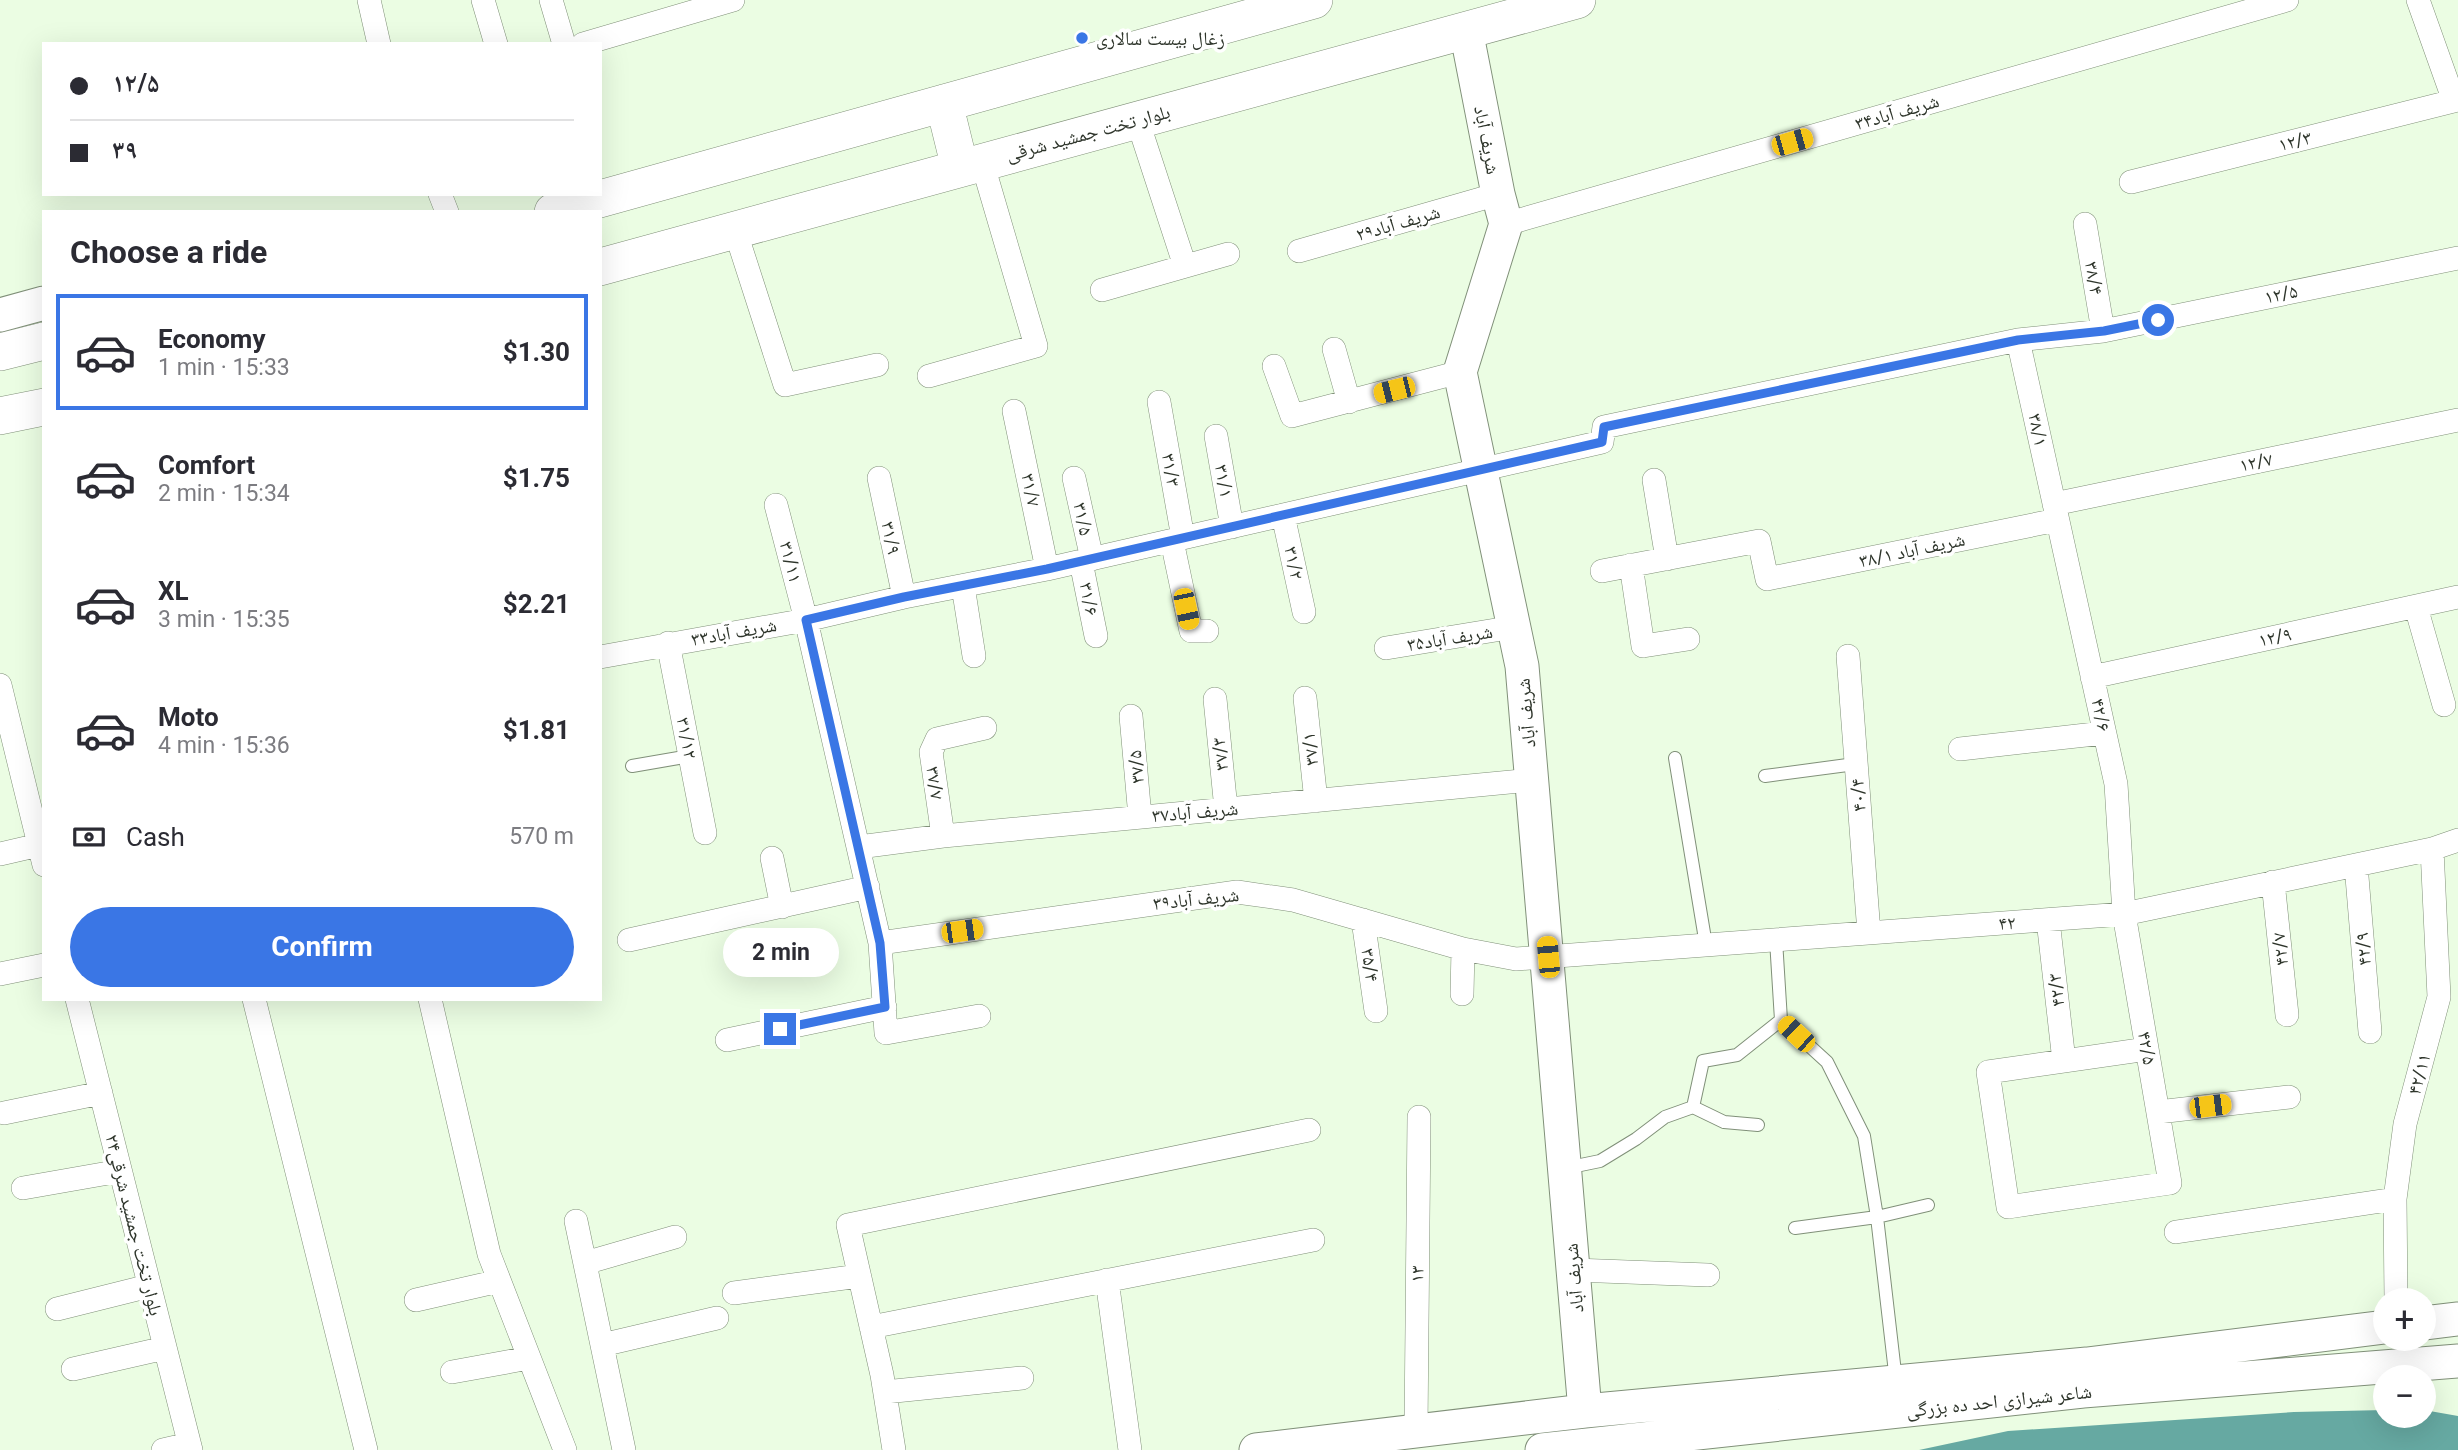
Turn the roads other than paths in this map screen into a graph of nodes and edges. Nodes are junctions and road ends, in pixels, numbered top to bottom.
1 (369, 0) edge
2 (483, 0) edge
3 (551, 0) edge
4 (733, 0) edge
5 (1314, 0) edge
6 (1577, 0) edge
7 (2287, 0) edge
8 (2418, 0) edge
9 (1466, 30) junction
10 (379, 42) edge
11 (495, 42) edge
12 (563, 42) edge
13 (590, 42) edge
14 (2451, 72) edge
15 (2456, 101) edge
16 (944, 103) junction
17 (1137, 119) junction
18 (971, 165) junction
19 (2131, 182) dead end
20 (1502, 209) junction
21 (560, 210) edge
22 (2085, 224) dead end
23 (735, 230) junction
24 (1299, 251) dead end
25 (1228, 254) dead end
26 (2458, 258) edge
27 (602, 266) edge
28 (1185, 266) junction
29 (1102, 290) dead end
30 (42, 304) edge
31 (0, 315) edge
32 (2104, 331) junction
33 (2018, 340) junction
34 (42, 342) edge
35 (1334, 349) dead end
36 (0, 352) edge
37 (877, 365) dead end
38 (1274, 366) dead end
39 (1460, 372) junction
40 (929, 376) dead end
41 (1159, 402) dead end
42 (1349, 402) junction
43 (42, 407) edge
44 (1014, 411) dead end
45 (0, 416) edge
46 (2458, 420) edge
47 (1216, 436) dead end
48 (1480, 469) junction
49 (879, 478) dead end
50 (1074, 478) dead end
51 (1654, 480) dead end
52 (776, 505) dead end
53 (2056, 512) junction
54 (1283, 515) junction
55 (1232, 527) junction
56 (1177, 540) junction
57 (1667, 559) junction
58 (1086, 560) junction
59 (1631, 565) junction
60 (1047, 569) junction
61 (1602, 571) dead end
62 (963, 586) junction
63 (904, 597) junction
64 (2458, 597) edge
65 (2416, 607) junction
66 (1304, 612) dead end
67 (806, 620) junction
68 (1514, 628) junction
69 (1207, 631) dead end
70 (1096, 636) dead end
71 (1688, 639) dead end
72 (668, 643) junction
73 (1386, 648) dead end
74 (602, 656) edge
75 (974, 656) dead end
76 (1847, 656) dead end
77 (2092, 677) junction
78 (0, 685) edge
79 (1305, 698) dead end
80 (1215, 699) dead end
81 (2444, 705) dead end
82 (1131, 716) dead end
83 (985, 728) dead end
84 (2104, 733) junction
85 (1960, 748) dead end
86 (690, 756) junction
87 (1675, 758) dead end
88 (1855, 764) junction
89 (632, 766) dead end
90 (1765, 776) dead end
91 (1532, 780) junction
92 (1315, 801) junction
93 (1226, 809) junction
94 (1140, 817) junction
95 (705, 833) dead end
96 (943, 836) junction
97 (2458, 840) edge
98 (859, 847) junction
99 (2432, 849) junction
100 (0, 854) edge
101 (41, 855) edge
102 (772, 858) dead end
103 (2356, 865) junction
104 (2273, 882) junction
105 (868, 887) junction
106 (782, 907) junction
107 (2124, 914) junction
108 (1363, 920) junction
109 (2048, 920) junction
110 (1869, 933) junction
111 (629, 940) dead end
112 (1776, 940) junction
113 (880, 943) junction
114 (1706, 946) junction
115 (1463, 949) junction
116 (1548, 957) junction
117 (42, 965) edge
118 (0, 974) edge
119 (1462, 995) dead end
120 (78, 1001) edge
121 (254, 1001) edge
122 (430, 1001) edge
123 (885, 1007) junction
124 (1376, 1011) dead end
125 (2287, 1015) dead end
126 (979, 1016) dead end
127 (1781, 1020) junction
128 (2370, 1032) dead end
129 (727, 1040) dead end
130 (2147, 1049) junction
131 (2064, 1061) junction
132 (101, 1093) junction
133 (2289, 1097) dead end
134 (1693, 1107) junction
135 (2158, 1112) junction
136 (4, 1113) dead end
137 (1419, 1117) dead end
138 (1758, 1125) dead end
139 (1309, 1130) dead end
140 (1565, 1168) junction
141 (120, 1171) junction
142 (23, 1188) dead end
143 (2395, 1199) junction
144 (1928, 1205) dead end
145 (1877, 1217) junction
146 (576, 1221) dead end
147 (1795, 1228) dead end
148 (2176, 1232) dead end
149 (674, 1237) dead end
150 (1313, 1240) dead end
151 (585, 1263) junction
152 (1574, 1270) junction
153 (1709, 1275) dead end
154 (859, 1276) junction
155 (1107, 1280) junction
156 (499, 1281) junction
157 (149, 1286) junction
158 (2396, 1288) edge
159 (734, 1293) dead end
160 (416, 1300) dead end
161 (57, 1309) dead end
162 (718, 1318) dead end
163 (2458, 1319) edge
164 (2436, 1322) edge
165 (871, 1327) junction
166 (2373, 1329) edge
167 (602, 1345) junction
168 (165, 1348) junction
169 (529, 1358) junction
170 (2458, 1361) edge
171 (73, 1369) dead end
172 (452, 1372) dead end
173 (1022, 1378) dead end
174 (1896, 1382) junction
175 (885, 1392) junction
176 (1586, 1411) junction
177 (1416, 1430) junction
178 (190, 1447) edge
179 (163, 1450) edge
180 (366, 1450) edge
181 (565, 1450) edge
182 (624, 1450) edge
183 (894, 1450) edge
184 (1130, 1450) edge
185 (1256, 1450) edge
186 (1542, 1450) edge

1 - 10 street
2 - 11 street
3 - 12 street
4 - 13 street
5 - 16 main road
6 - 9 main road, بلوار تخت جمشید شرقی
7 - 20 street, شریف آباد۳۴
8 - 14 street
9 - 17 main road, بلوار تخت جمشید شرقی
9 - 20 street, شریف آباد
14 - 15 street
15 - 19 street, ۱۲/۳
16 - 18 main road
16 - 21 main road
17 - 18 main road, بلوار تخت جمشید شرقی
17 - 28 street
18 - 23 main road, بلوار تخت جمشید شرقی
18 - 40 street
20 - 24 street, شریف آباد۲۹
20 - 39 street, شریف آباد
22 - 32 street, ۳۸/۴
23 - 27 main road, بلوار تخت جمشید شرقی
23 - 37 street
25 - 28 street
26 - 32 street, ۱۲/۵
28 - 29 street
30 - 31 street
32 - 33 street, ۱۲/۵
33 - 48 street, شریف آباد۳۳
33 - 53 street, ۳۸/۱
34 - 36 main road
35 - 42 street
38 - 42 street
39 - 42 street
39 - 48 street, شریف آباد
41 - 56 street, ۳۱/۳
43 - 45 main road
44 - 60 street, ۳۱/۷
46 - 53 street, ۱۲/۷
47 - 55 street, ۳۱/۱
48 - 54 street, شریف آباد۳۳
48 - 68 street, شریف آباد
49 - 63 street, ۳۱/۹
50 - 58 street, ۳۱/۵
51 - 57 street
52 - 67 street, ۳۱/۱۱
53 - 57 street, ۳۸/۱ شریف آباد
53 - 77 street, ۴۲/۶
54 - 55 street, شریف آباد۳۳
54 - 66 street, ۳۱/۲
55 - 56 street, شریف آباد۳۳
56 - 58 street, شریف آباد۳۳
56 - 69 street, ۳۱/۳
57 - 59 street
58 - 60 street, شریف آباد۳۳
58 - 70 street, ۳۱/۶
59 - 61 street
59 - 71 street
60 - 62 street, شریف آباد۳۳
62 - 63 street, شریف آباد۳۳
62 - 75 street
63 - 67 street, شریف آباد۳۳
64 - 65 street, ۱۲/۹
65 - 77 street, ۱۲/۹
65 - 81 street
67 - 72 street, شریف آباد۳۳
67 - 98 street, ۳۱/۱۱
68 - 73 street, شریف آباد۳۵
68 - 91 street, شریف آباد
72 - 74 street, شریف آباد۳۳
72 - 86 street, ۳۱/۱۲
76 - 88 street, ۴۰/۴
77 - 84 street, ۴۲/۶
78 - 101 street
79 - 92 street, ۳۷/۱
80 - 93 street, ۳۷/۳
82 - 94 street, ۳۷/۵
83 - 96 street, ۳۷/۷
84 - 85 street
84 - 107 street, ۴۲/۶
86 - 89 lane
86 - 95 street, ۳۱/۱۲
87 - 114 lane
88 - 90 lane
88 - 110 street, ۴۰/۴
91 - 92 street, شریف آباد۳۷
91 - 116 street, شریف آباد
92 - 93 street, شریف آباد۳۷
93 - 94 street, شریف آباد۳۷
94 - 96 street, شریف آباد۳۷
96 - 98 street, شریف آباد۳۷
97 - 99 street, ۴۲
98 - 105 street, ۳۱/۱۱
99 - 103 street, ۴۲
99 - 143 street, ۴۲/۱۱
100 - 101 street
102 - 106 street
103 - 104 street, ۴۲
103 - 128 street, ۴۲/۹
104 - 107 street, ۴۲
104 - 125 street, ۴۲/۷
105 - 106 street
105 - 113 street, ۳۱/۱۱
106 - 111 street
107 - 109 street, ۴۲
107 - 130 street, ۴۲/۵
108 - 113 street, شریف آباد۳۹
108 - 115 street, شریف آباد۳۹
108 - 124 street, ۳۵/۴
109 - 110 street, ۴۲
109 - 131 street, ۴۲/۳
110 - 112 street, ۴۲
112 - 114 street, ۴۲
112 - 127 lane
113 - 123 street, ۳۱/۱۱
114 - 116 street, ۴۲
115 - 116 street, شریف آباد۳۹
115 - 119 street
116 - 140 street, شریف آباد
117 - 118 street
120 - 132 street, بلوار تخت جمشید شرقی۲۴
121 - 180 street
122 - 156 street
123 - 126 street, ۳۱/۱۱
123 - 129 street
127 - 134 lane
127 - 145 lane
130 - 131 street
130 - 135 street, ۴۲/۵
131 - 135 street, ۴۲/۵
132 - 136 street
132 - 141 street, بلوار تخت جمشید شرقی۲۴
133 - 135 street
134 - 138 lane
134 - 140 lane
137 - 177 street, ۱۳
139 - 154 street
140 - 152 street, شریف آباد
141 - 142 street
141 - 157 street, بلوار تخت جمشید شرقی۲۴
143 - 148 street
143 - 158 street, ۴۲/۱۱
144 - 145 lane
145 - 147 lane
145 - 174 lane
146 - 151 street
149 - 151 street
150 - 155 street
151 - 167 street
152 - 153 street
152 - 176 street, شریف آباد
154 - 159 street
154 - 165 street
155 - 165 street
155 - 184 street
156 - 160 street
156 - 169 street
157 - 161 street
157 - 168 street, بلوار تخت جمشید شرقی۲۴
162 - 167 street
163 - 164 street
165 - 175 street
166 - 174 street
167 - 182 street
168 - 171 street
168 - 178 street, بلوار تخت جمشید شرقی۲۴
169 - 172 street
169 - 181 street
170 - 186 street, شاعر شیرازی احد ده بزرگی
173 - 175 street
174 - 176 street
175 - 183 street
176 - 177 street
177 - 185 street
178 - 179 street

